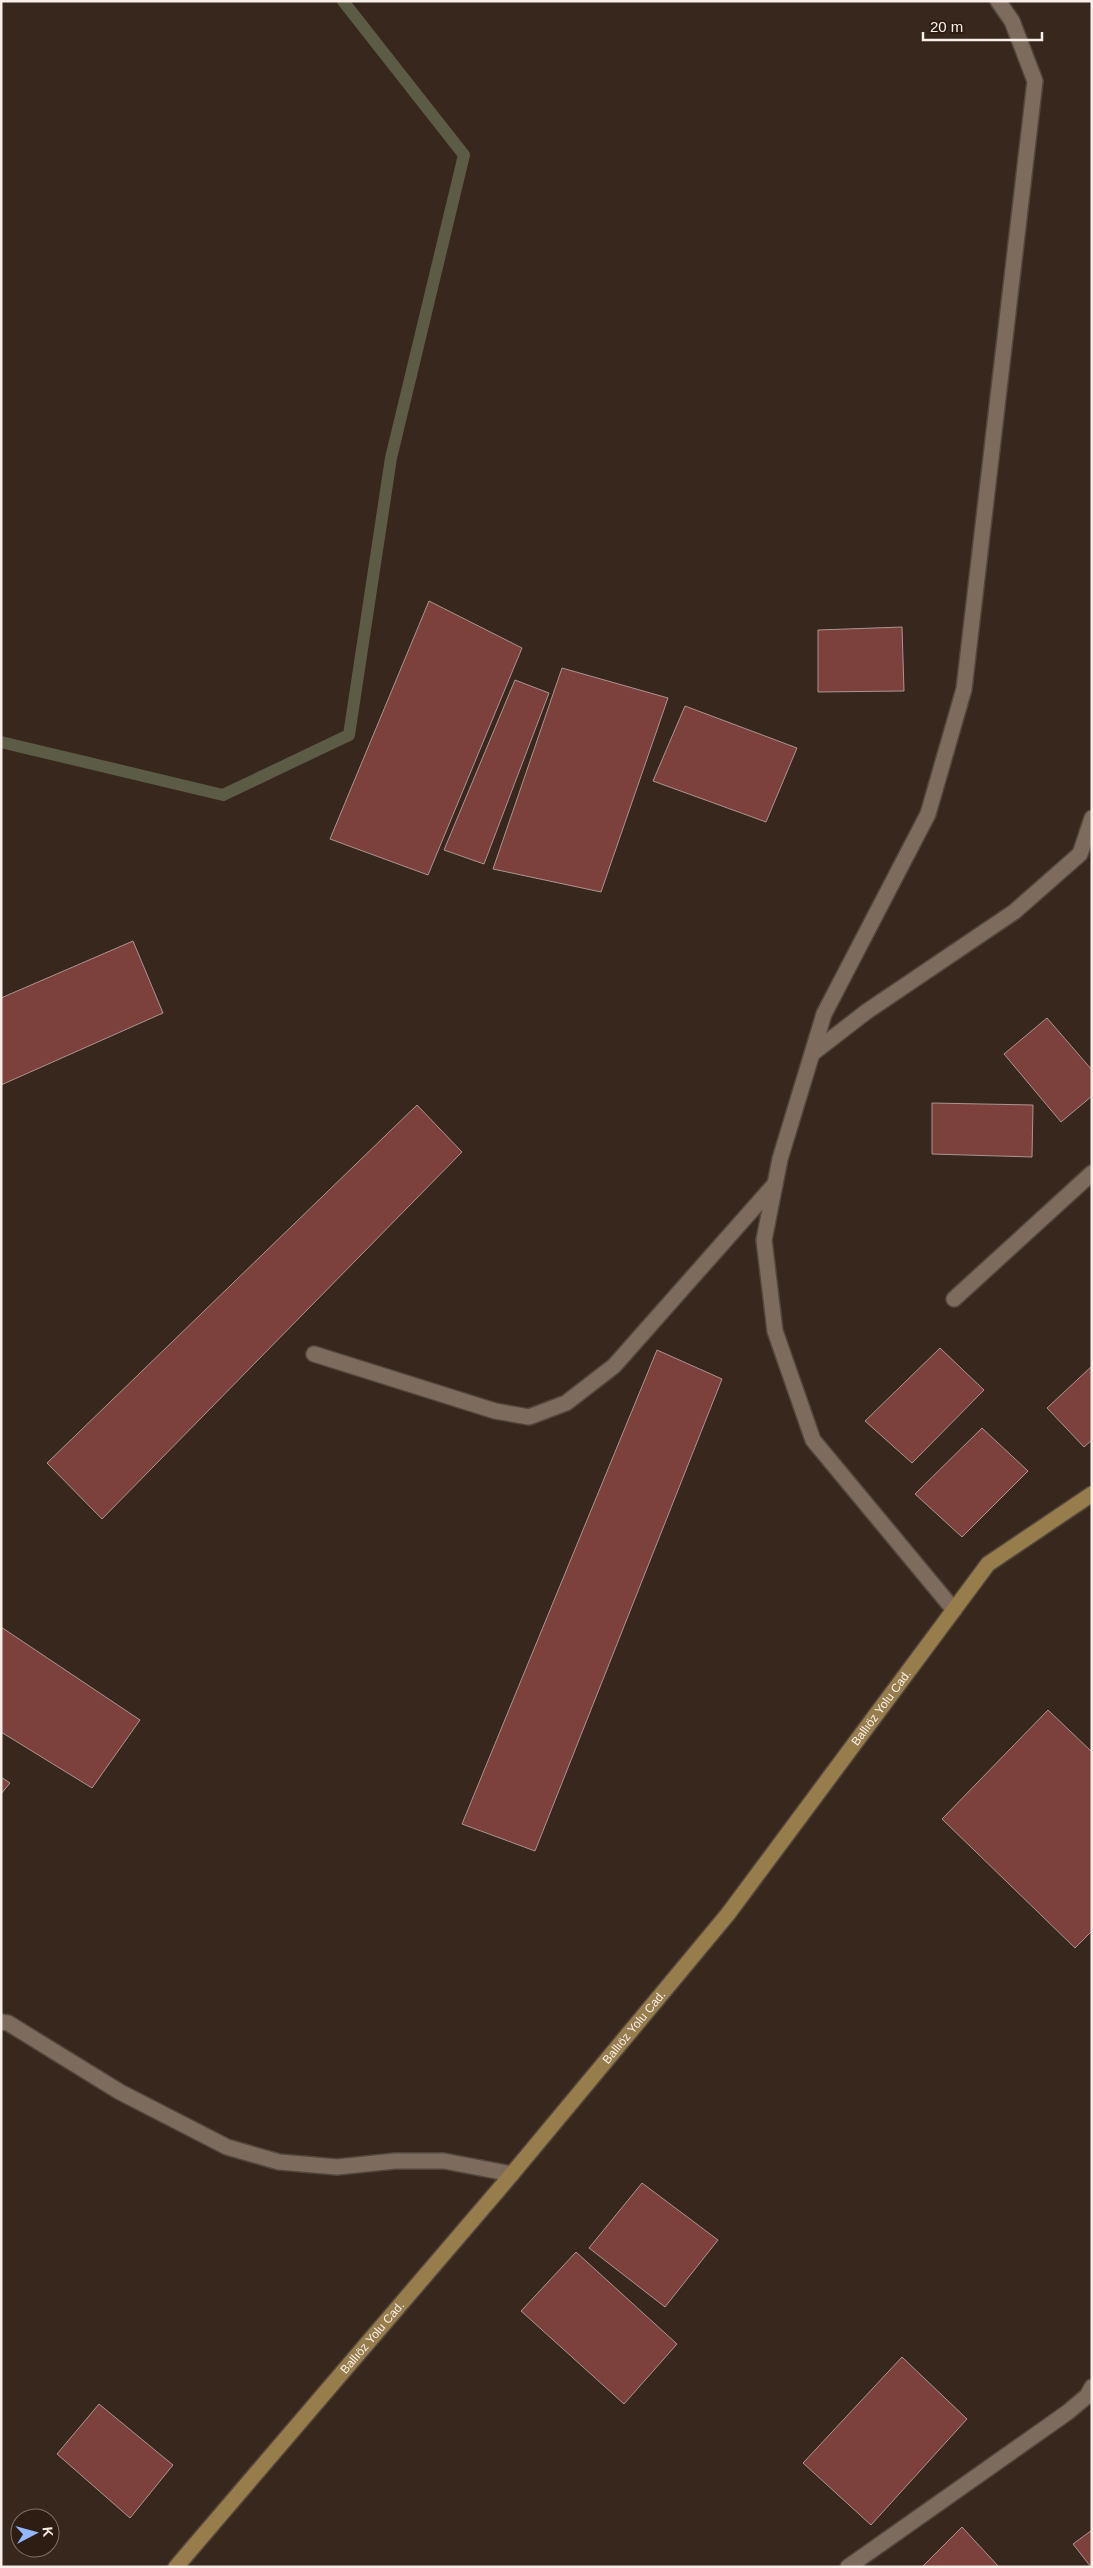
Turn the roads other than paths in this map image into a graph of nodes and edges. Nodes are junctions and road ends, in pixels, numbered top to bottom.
1 (998, 1) edge
2 (1092, 818) edge
3 (813, 1053) junction
4 (1092, 1173) edge
5 (776, 1183) junction
6 (954, 1298) dead end
7 (314, 1354) dead end
8 (1092, 1494) edge
9 (954, 1610) junction
10 (1, 2022) edge
11 (512, 2174) junction
12 (1092, 2387) edge
13 (176, 2567) edge
14 (848, 2567) edge

1 - 3 street
2 - 3 street
3 - 5 street
4 - 6 street
5 - 7 street
5 - 9 street
8 - 9 street, Ballıöz Yolu Cad.
9 - 11 street, Ballıöz Yolu Cad.
10 - 11 street
11 - 13 street, Ballıöz Yolu Cad.
12 - 14 street

